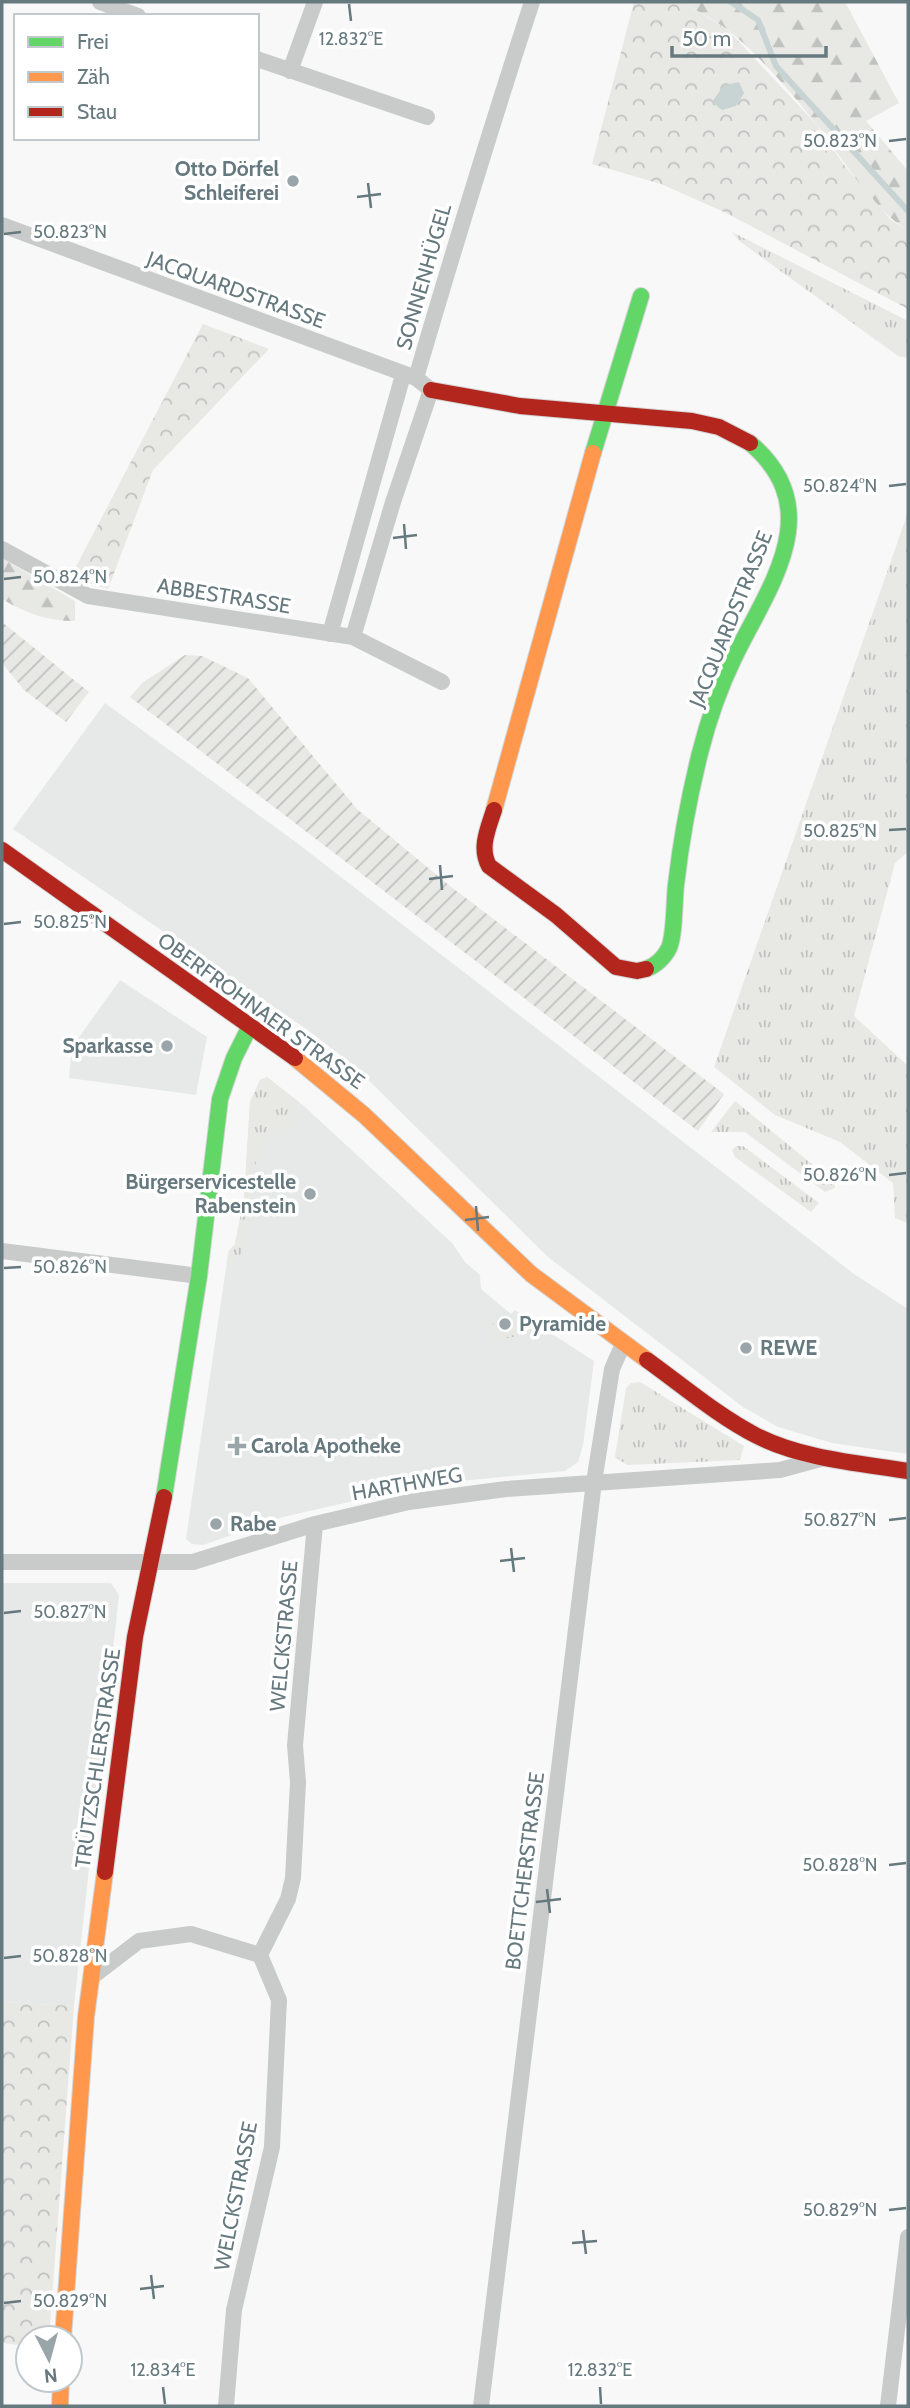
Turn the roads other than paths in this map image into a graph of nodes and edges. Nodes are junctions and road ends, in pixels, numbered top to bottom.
1 (100, 2) edge
2 (315, 2) edge
3 (532, 2) edge
4 (133, 14) edge
5 (259, 61) edge
6 (290, 71) junction
7 (427, 117) dead end
8 (2, 225) edge
9 (641, 296) dead end
10 (409, 376) junction
11 (431, 390) junction
12 (604, 414) junction
13 (2, 549) edge
14 (330, 634) junction
15 (353, 638) junction
16 (442, 682) dead end
17 (2, 850) edge
18 (250, 1026) junction
19 (2, 1251) edge
20 (199, 1276) junction
21 (624, 1344) junction
22 (824, 1458) junction
23 (908, 1471) edge
24 (594, 1482) junction
25 (315, 1524) junction
26 (2, 1562) edge
27 (152, 1563) junction
28 (260, 1955) junction
29 (92, 1977) junction
30 (908, 2237) edge
31 (64, 2324) edge
32 (226, 2406) edge
33 (481, 2406) edge
34 (888, 2406) edge

1 - 4 street
2 - 6 street
3 - 10 street, SONNENHÜGEL
5 - 6 street
6 - 7 street
8 - 10 street, JACQUARDSTRASSE
9 - 12 street, JACQUARDSTRASSE
10 - 11 street, SONNENHÜGEL
10 - 14 street, SONNENHÜGEL
11 - 12 street, JACQUARDSTRASSE
11 - 15 street
12 - 12 street, JACQUARDSTRASSE
13 - 14 street, ABBESTRASSE
14 - 15 street, ABBESTRASSE
15 - 16 street, ABBESTRASSE
17 - 18 street, OBERFROHNAER STRASSE
18 - 20 street, TRÜTZSCHLERSTRASSE
18 - 21 street, OBERFROHNAER STRASSE
19 - 20 street
20 - 27 street, TRÜTZSCHLERSTRASSE
21 - 22 street, OBERFROHNAER STRASSE
21 - 24 street, BOETTCHERSTRASSE
22 - 23 street, OBERFROHNAER STRASSE
22 - 24 street, HARTHWEG
24 - 25 street, HARTHWEG
24 - 33 street, BOETTCHERSTRASSE
25 - 27 street, HARTHWEG
25 - 28 street, WELCKSTRASSE
26 - 27 street, HARTHWEG
27 - 29 street, TRÜTZSCHLERSTRASSE
28 - 29 street
28 - 32 street, WELCKSTRASSE
29 - 31 street, TRÜTZSCHLERSTRASSE
30 - 34 street

